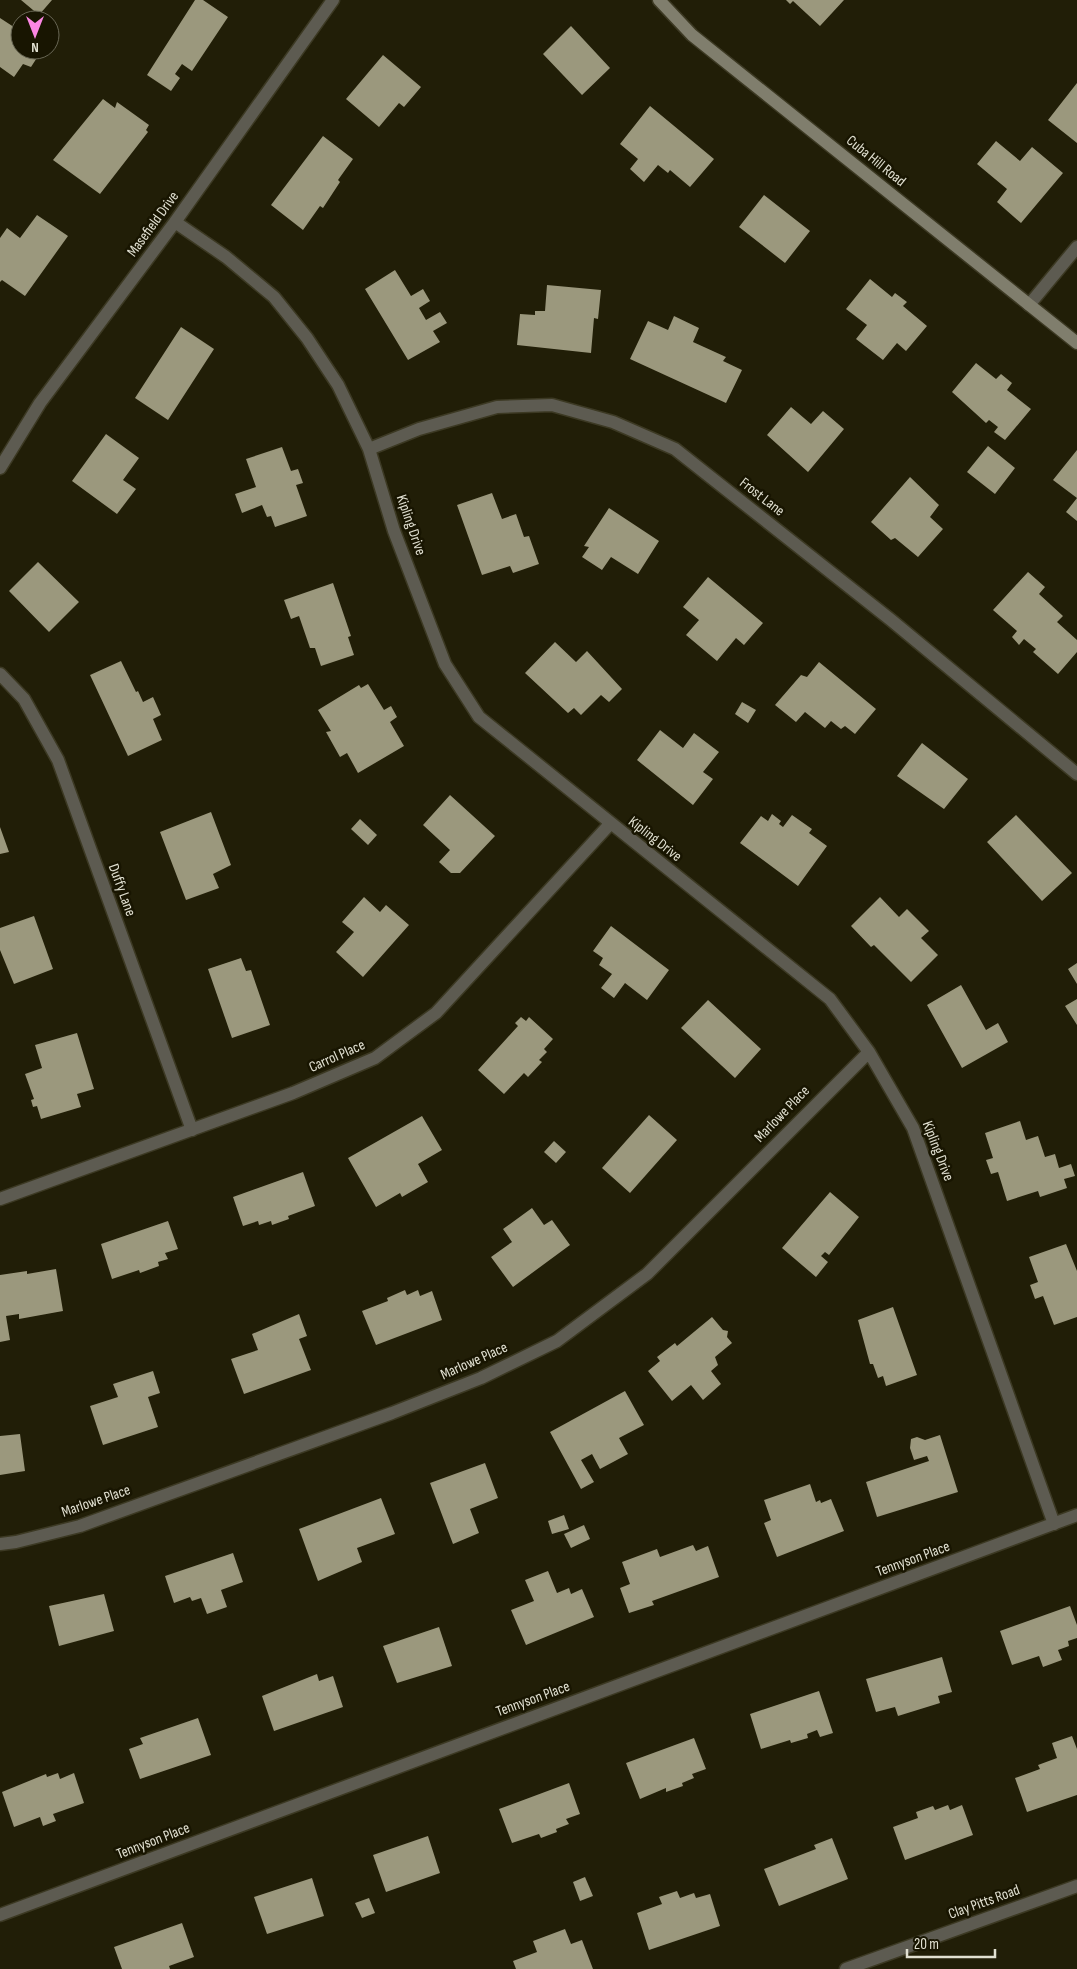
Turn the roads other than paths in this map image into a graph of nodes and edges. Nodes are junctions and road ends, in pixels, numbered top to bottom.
1 (333, 0) edge
2 (659, 0) edge
3 (175, 222) junction
4 (1077, 247) edge
5 (1029, 305) junction
6 (1077, 343) edge
7 (369, 449) junction
8 (0, 468) edge
9 (0, 674) edge
10 (1077, 774) edge
11 (610, 824) junction
12 (869, 1052) junction
13 (192, 1130) junction
14 (0, 1199) edge
15 (1077, 1515) edge
16 (1054, 1524) junction
17 (0, 1544) edge
18 (1077, 1886) edge
19 (0, 1916) edge
20 (846, 1969) edge

1 - 3 street, Masefield Drive
2 - 5 main road, Cuba Hill Road
3 - 7 street, Kipling Drive
3 - 8 street, Masefield Drive
4 - 5 street
5 - 6 main road, Cuba Hill Road
7 - 10 street, Frost Lane
7 - 11 street, Kipling Drive
9 - 13 street, Duffy Lane
11 - 12 street, Kipling Drive
11 - 13 street, Carrol Place
12 - 16 street, Kipling Drive
12 - 17 street, Marlowe Place
13 - 14 street, Carrol Place
15 - 16 street, Tennyson Place
16 - 19 street, Tennyson Place
18 - 20 street, Clay Pitts Road

